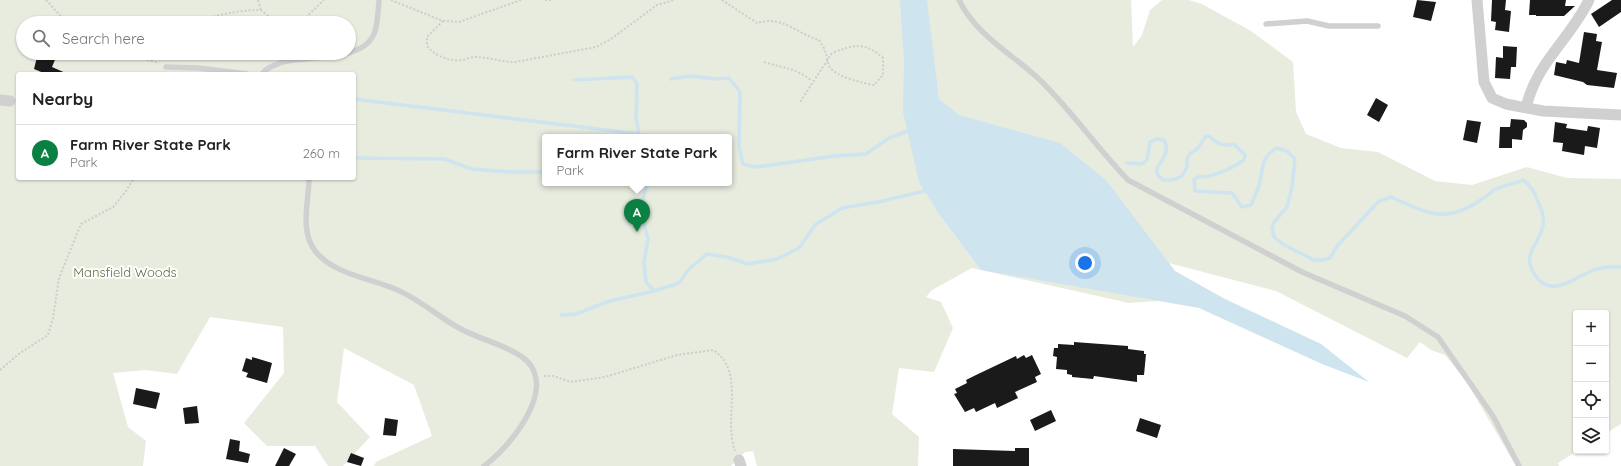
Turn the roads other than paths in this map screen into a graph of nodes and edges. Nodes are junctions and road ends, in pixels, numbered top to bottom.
1 (379, 0) edge
2 (960, 0) edge
3 (1477, 0) edge
4 (1589, 0) edge
5 (1266, 24) dead end
6 (1378, 26) dead end
7 (356, 51) edge
8 (292, 60) edge
9 (166, 67) road end
10 (231, 72) edge
11 (263, 72) edge
12 (1526, 108) junction
13 (1621, 115) edge
14 (309, 180) edge
15 (484, 466) edge
16 (1519, 466) edge

1 - 7 lane
2 - 16 lane
3 - 12 street
4 - 12 street
5 - 6 lane
8 - 11 lane
9 - 10 lane
12 - 13 street
14 - 15 lane

